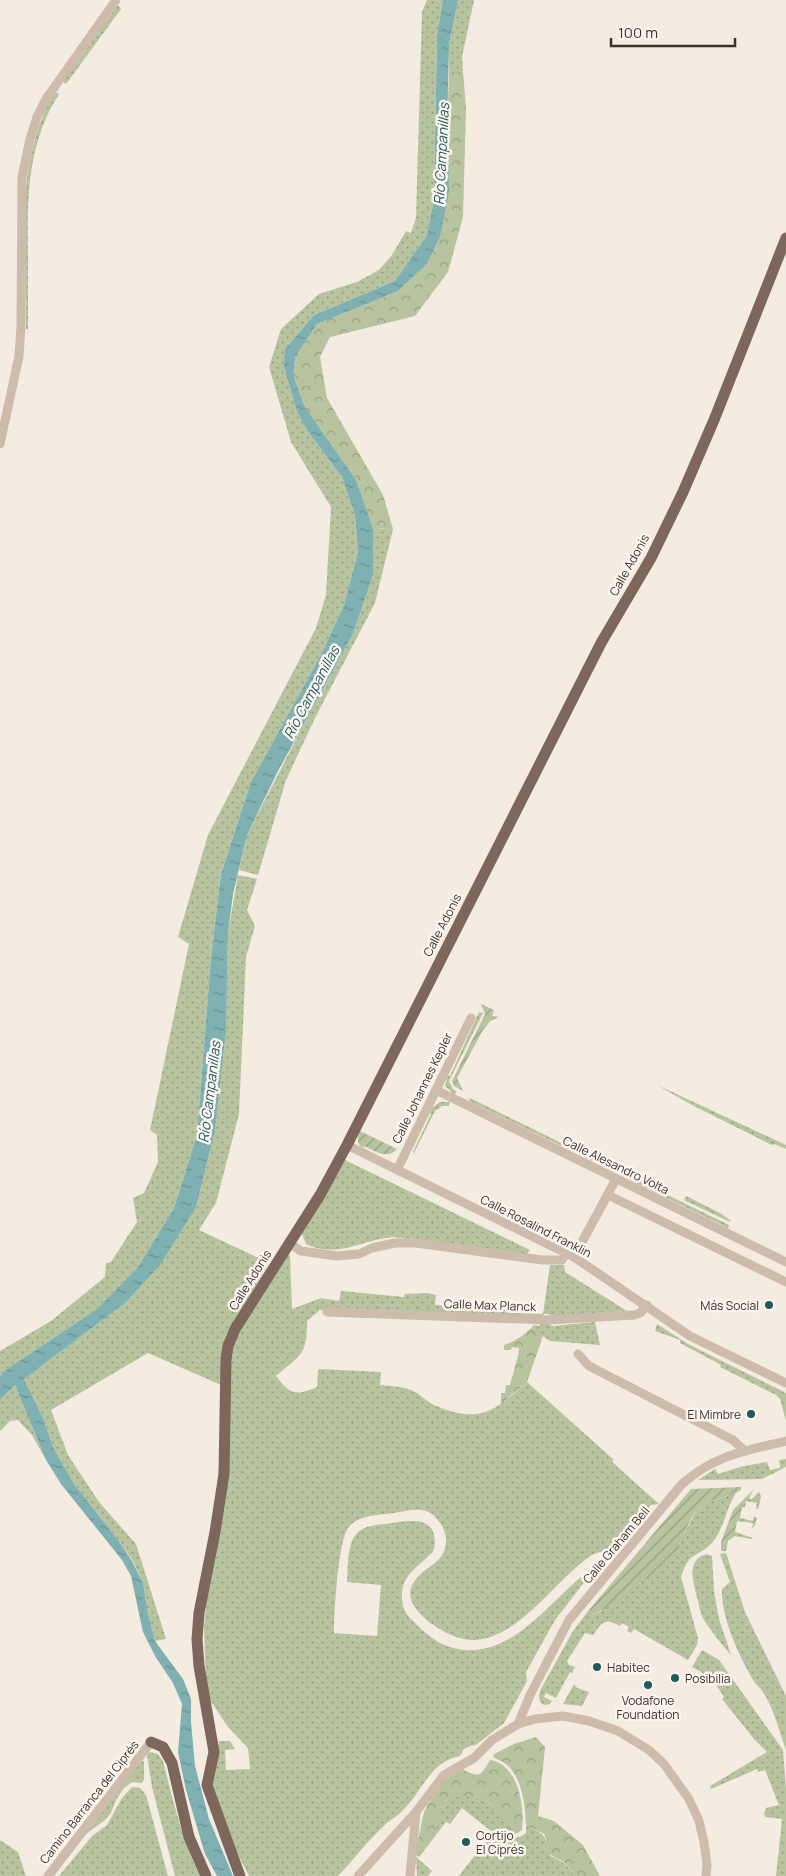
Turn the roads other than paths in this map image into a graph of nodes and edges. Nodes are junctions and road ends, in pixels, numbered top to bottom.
1 (111, 1) edge
2 (786, 238) edge
3 (0, 444) edge
4 (470, 1018) dead end
5 (436, 1090) junction
6 (347, 1145) junction
7 (397, 1170) junction
8 (616, 1179) junction
9 (608, 1195) junction
10 (289, 1243) junction
11 (570, 1255) junction
12 (786, 1262) edge
13 (786, 1282) edge
14 (646, 1305) junction
15 (327, 1312) dead end
16 (578, 1354) dead end
17 (786, 1383) edge
18 (786, 1441) edge
19 (744, 1451) junction
20 (518, 1724) junction
21 (151, 1742) joint
22 (416, 1812) junction
23 (48, 1876) edge
24 (206, 1876) edge
25 (240, 1876) edge
26 (358, 1876) edge
27 (410, 1876) edge
28 (706, 1876) edge

1 - 3 street
2 - 6 main road, Calle Adonis
4 - 5 street, Calle Johannes Kepler
5 - 7 street, Calle Johannes Kepler
5 - 8 street, Calle Alesandro Volta
6 - 7 street, Calle Rosalind Franklin
6 - 10 main road, Calle Adonis
7 - 11 street, Calle Rosalind Franklin
8 - 9 street
8 - 12 street, Calle Alesandro Volta
9 - 11 street
9 - 13 street
10 - 11 street
10 - 25 main road, Calle Adonis
11 - 14 street, Calle Rosalind Franklin
14 - 15 street, Calle Max Planck
14 - 17 street, Calle Rosalind Franklin
16 - 19 street
18 - 19 street, Calle Graham Bell
19 - 20 street, Calle Graham Bell
20 - 22 street
20 - 28 street
21 - 23 street, Camino Barranca del Ciprés
21 - 24 main road
22 - 26 street
22 - 27 street

